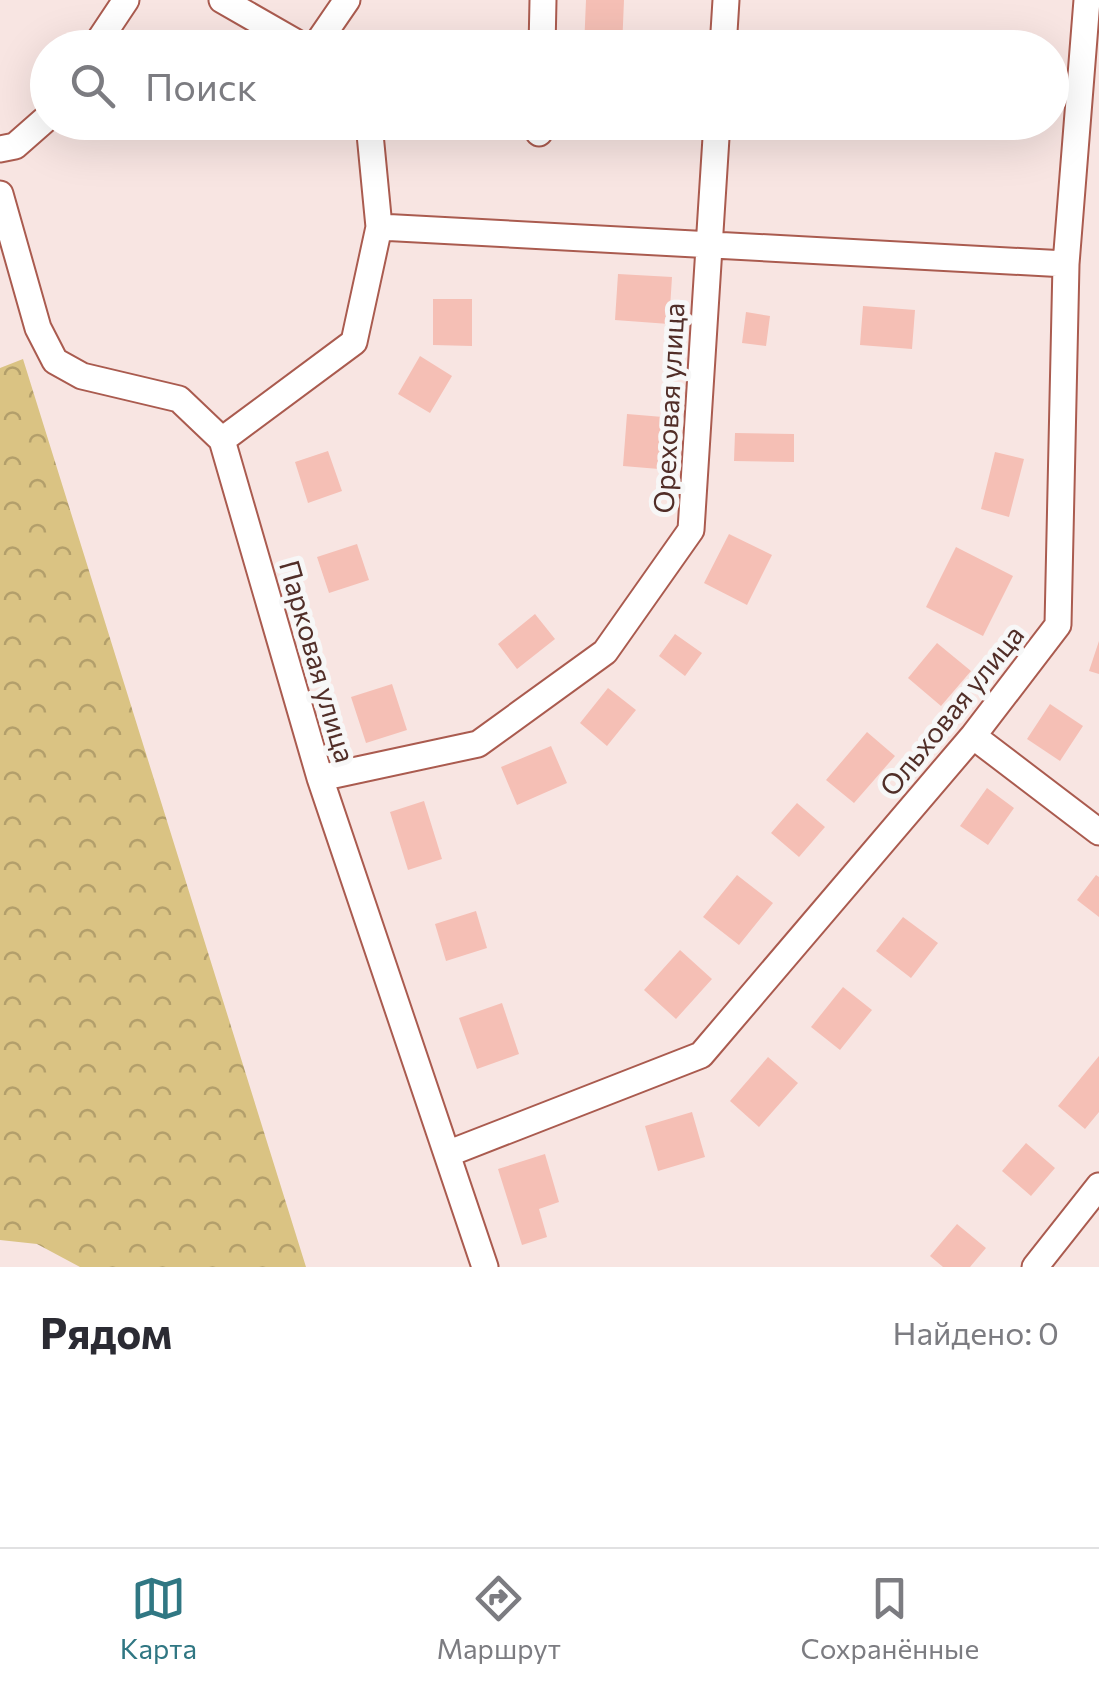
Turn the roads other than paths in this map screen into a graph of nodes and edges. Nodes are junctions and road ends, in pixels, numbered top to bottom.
1 (126, 0) edge
2 (222, 0) edge
3 (347, 0) edge
4 (543, 0) edge
5 (726, 0) edge
6 (1087, 0) edge
7 (106, 30) edge
8 (274, 30) edge
9 (326, 30) edge
10 (542, 30) edge
11 (724, 30) edge
12 (30, 133) edge
13 (371, 140) edge
14 (716, 140) edge
15 (0, 148) edge
16 (0, 194) edge
17 (379, 227) junction
18 (708, 244) junction
19 (1066, 264) junction
20 (222, 440) junction
21 (973, 736) junction
22 (320, 778) junction
23 (1099, 832) edge
24 (447, 1154) junction
25 (1099, 1186) edge
26 (485, 1267) edge
27 (1035, 1267) edge

1 - 7 street
2 - 8 street
3 - 9 street
4 - 10 street
5 - 11 street
6 - 19 street, Ольховая улица
12 - 15 street
13 - 17 street
14 - 18 street, Ореховая улица
16 - 20 street
17 - 18 street
17 - 20 street
18 - 19 street
18 - 22 street, Ореховая улица
19 - 21 street, Ольховая улица
20 - 22 street, Парковая улица
21 - 23 street
21 - 24 street, Ольховая улица
22 - 24 street, Парковая улица
24 - 26 street, Парковая улица
25 - 27 street

